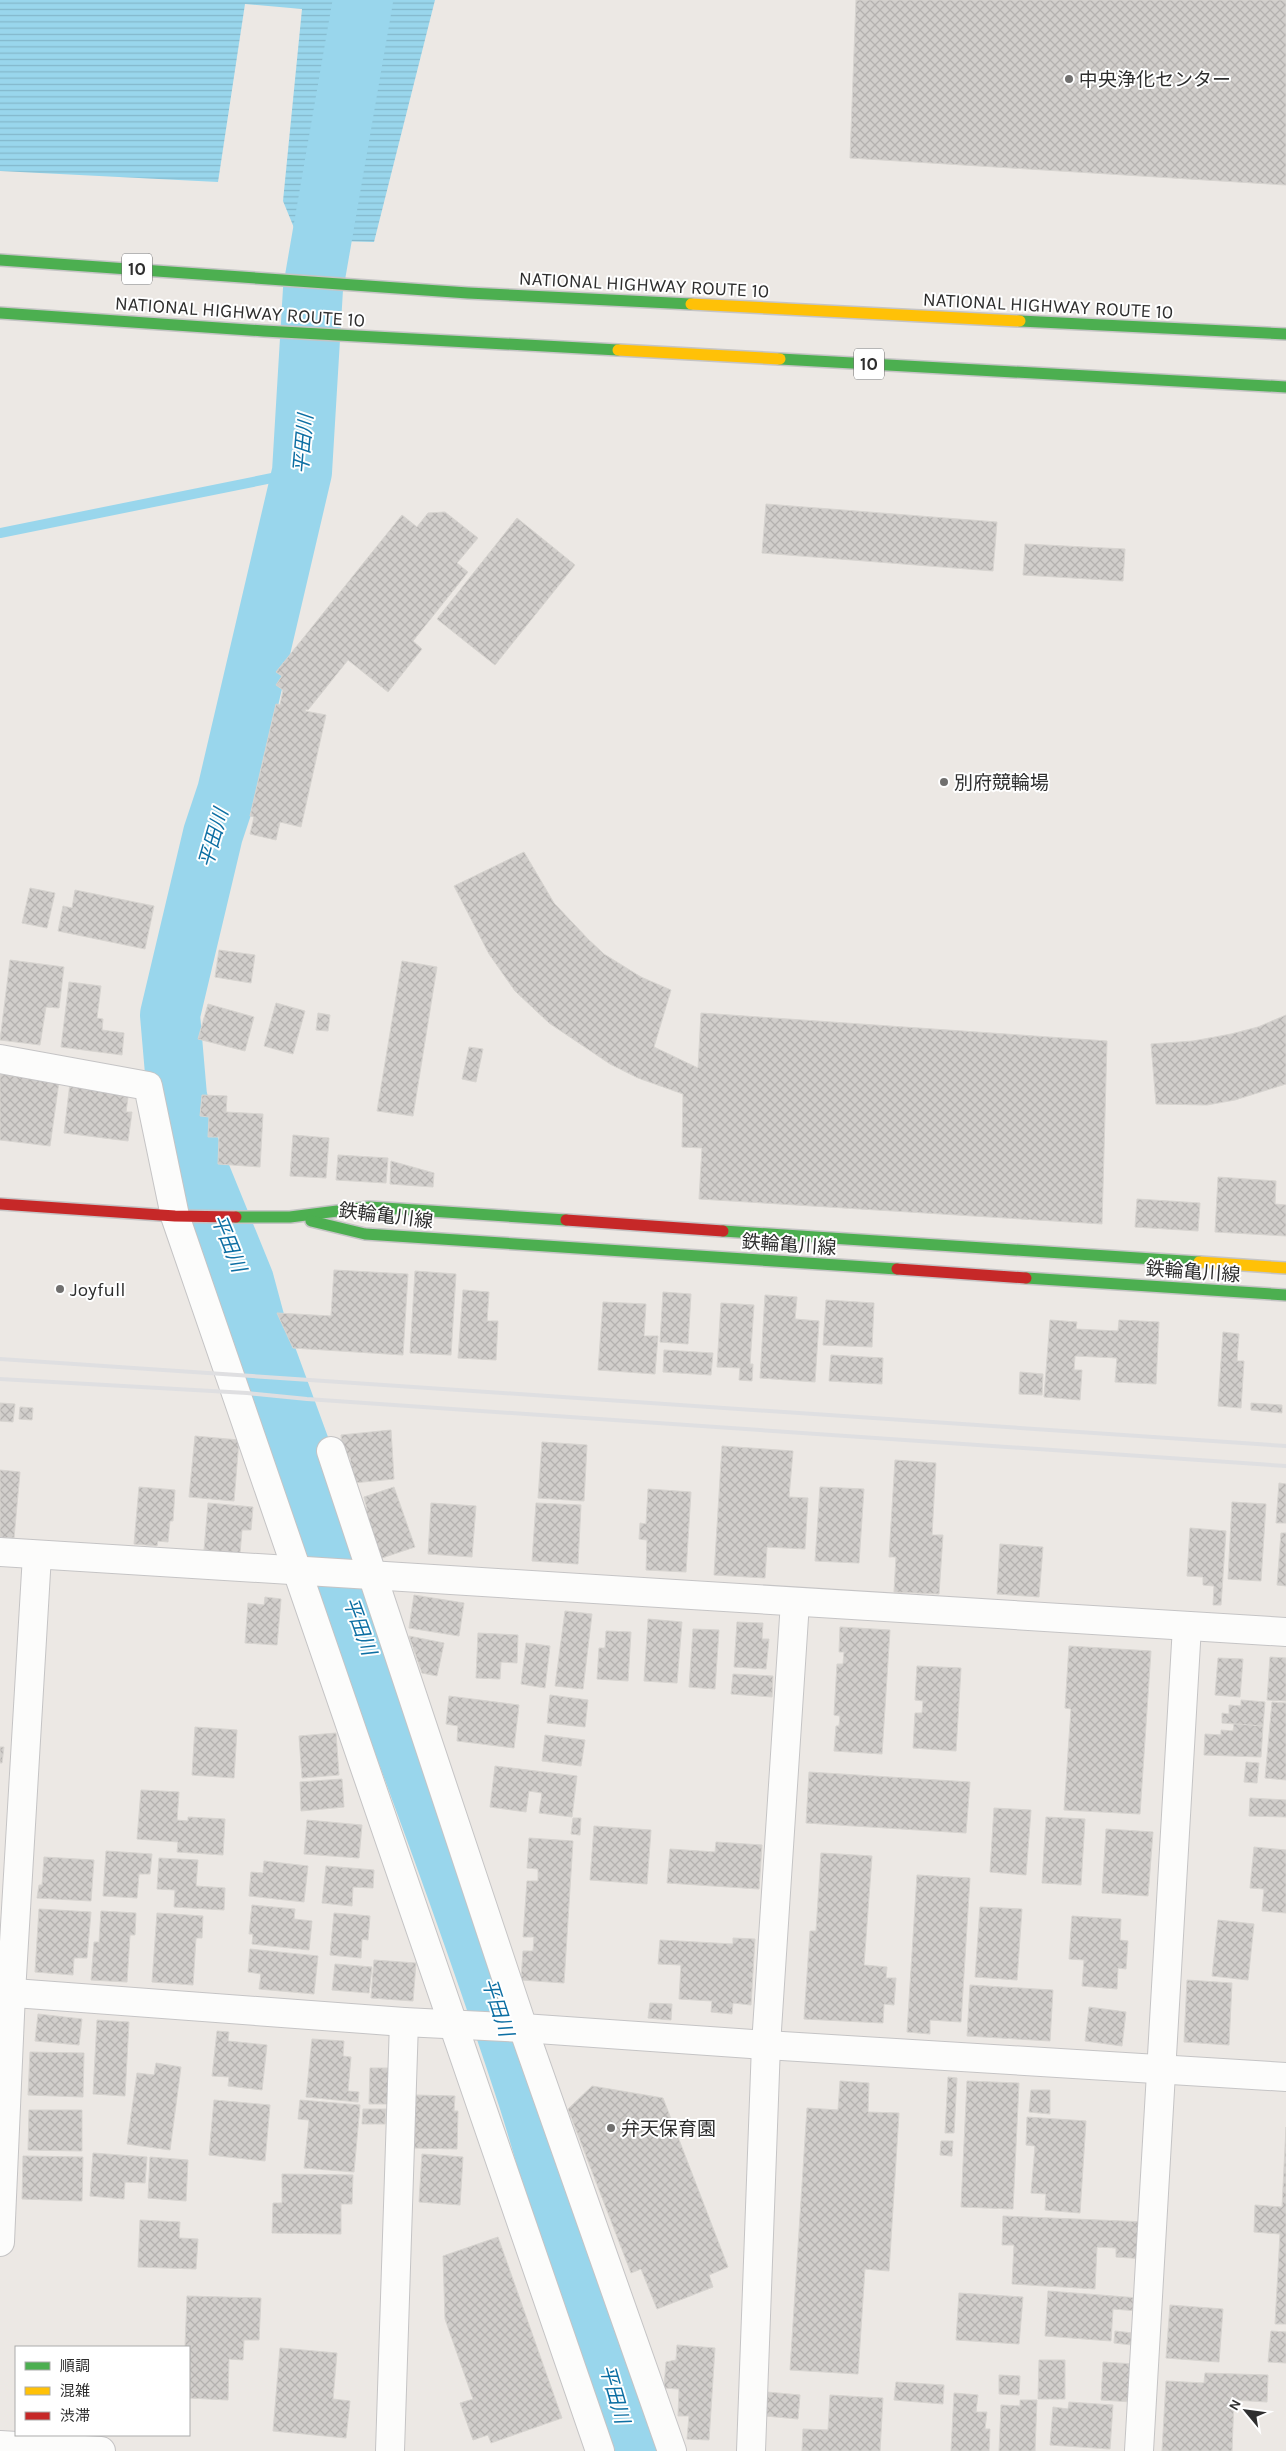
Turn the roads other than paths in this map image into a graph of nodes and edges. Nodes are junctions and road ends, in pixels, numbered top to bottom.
1 (0, 260) edge
2 (0, 313) edge
3 (1286, 334) edge
4 (1286, 387) edge
5 (0, 1059) edge
6 (0, 1204) edge
7 (182, 1216) junction
8 (290, 1217) junction
9 (1286, 1268) edge
10 (1286, 1295) edge
11 (331, 1451) dead end
12 (0, 1552) edge
13 (37, 1555) junction
14 (298, 1570) junction
15 (374, 1576) junction
16 (795, 1602) junction
17 (1187, 1626) junction
18 (1286, 1632) edge
19 (6, 1992) edge
20 (404, 2022) junction
21 (453, 2023) junction
22 (523, 2028) junction
23 (766, 2045) junction
24 (1162, 2070) junction
25 (1286, 2077) edge
26 (0, 2242) edge
27 (0, 2445) edge
28 (101, 2451) edge
29 (390, 2451) edge
30 (600, 2451) edge
31 (672, 2451) edge
32 (751, 2451) edge
33 (1139, 2451) edge

1 - 3 main road, NATIONAL HIGHWAY ROUTE 10 / 10
2 - 4 main road, NATIONAL HIGHWAY ROUTE 10 / 10
5 - 7 street
6 - 7 main road, 鉄輪亀川線
7 - 8 main road, 鉄輪亀川線
7 - 14 street
8 - 9 main road, 鉄輪亀川線
8 - 10 main road, 鉄輪亀川線
11 - 15 street
12 - 13 street
13 - 14 street
13 - 19 street
14 - 15 street
14 - 21 street
15 - 16 street
15 - 22 street
16 - 17 street
16 - 23 street
17 - 18 street
17 - 24 street
19 - 20 street
19 - 26 street
20 - 21 street
20 - 29 street
21 - 22 street
21 - 30 street
22 - 23 street
22 - 31 street
23 - 24 street
23 - 32 street
24 - 25 street
24 - 33 street
27 - 28 street

